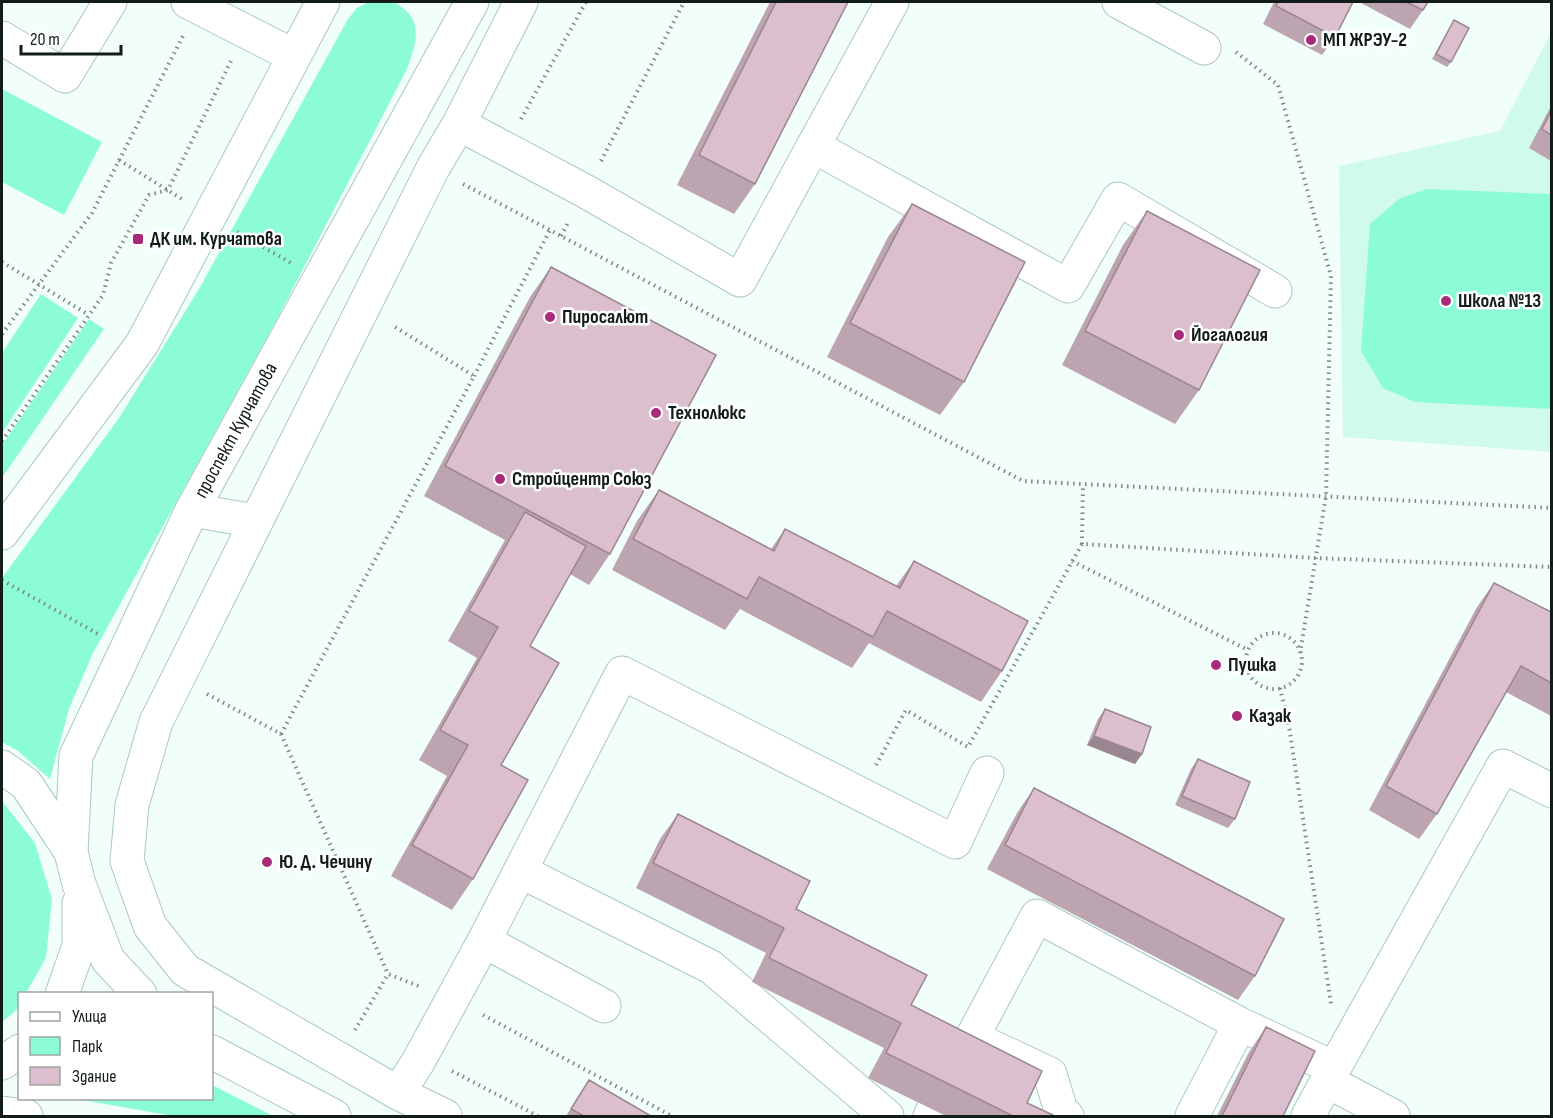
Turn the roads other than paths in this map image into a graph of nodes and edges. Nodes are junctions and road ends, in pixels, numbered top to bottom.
1 (110, 2) edge
2 (322, 2) edge
3 (472, 2) edge
4 (521, 2) edge
5 (892, 2) edge
6 (1119, 2) edge
7 (193, 4) edge
8 (2, 38) edge
9 (1204, 48) dead end
10 (294, 56) junction
11 (459, 124) junction
12 (813, 146) junction
13 (1275, 291) dead end
14 (192, 510) junction
15 (255, 521) junction
16 (2, 533) edge
17 (2, 767) edge
18 (987, 772) dead end
19 (1551, 791) edge
20 (71, 852) junction
21 (520, 871) junction
22 (79, 884) junction
23 (483, 941) junction
24 (62, 992) edge
25 (139, 992) edge
26 (604, 1006) dead end
27 (1240, 1024) junction
28 (971, 1038) junction
29 (18, 1053) edge
30 (213, 1053) edge
31 (2, 1063) edge
32 (1330, 1075) junction
33 (398, 1093) junction
34 (2, 1113) edge
35 (26, 1116) edge
36 (334, 1116) edge
37 (445, 1116) edge
38 (887, 1116) edge
39 (930, 1116) edge
40 (1067, 1116) edge
41 (1192, 1116) edge
42 (1308, 1116) edge
43 (1393, 1116) edge

1 - 8 main road
2 - 10 main road
3 - 14 main road, проспект Курчатова
4 - 11 main road
5 - 12 main road
6 - 9 main road
7 - 10 main road
10 - 16 main road
11 - 12 main road
11 - 15 main road
12 - 13 main road
14 - 15 main road
14 - 20 main road, проспект Курчатова
15 - 33 main road
17 - 20 main road
18 - 21 main road
19 - 32 main road
20 - 22 main road, проспект Курчатова
21 - 23 main road
21 - 38 main road
22 - 24 main road
22 - 25 main road
23 - 26 main road
23 - 33 main road
27 - 28 main road
27 - 32 main road
27 - 41 main road
28 - 39 main road
28 - 40 main road
29 - 31 main road
30 - 36 main road
32 - 42 main road
32 - 43 main road
33 - 37 main road
34 - 35 main road

